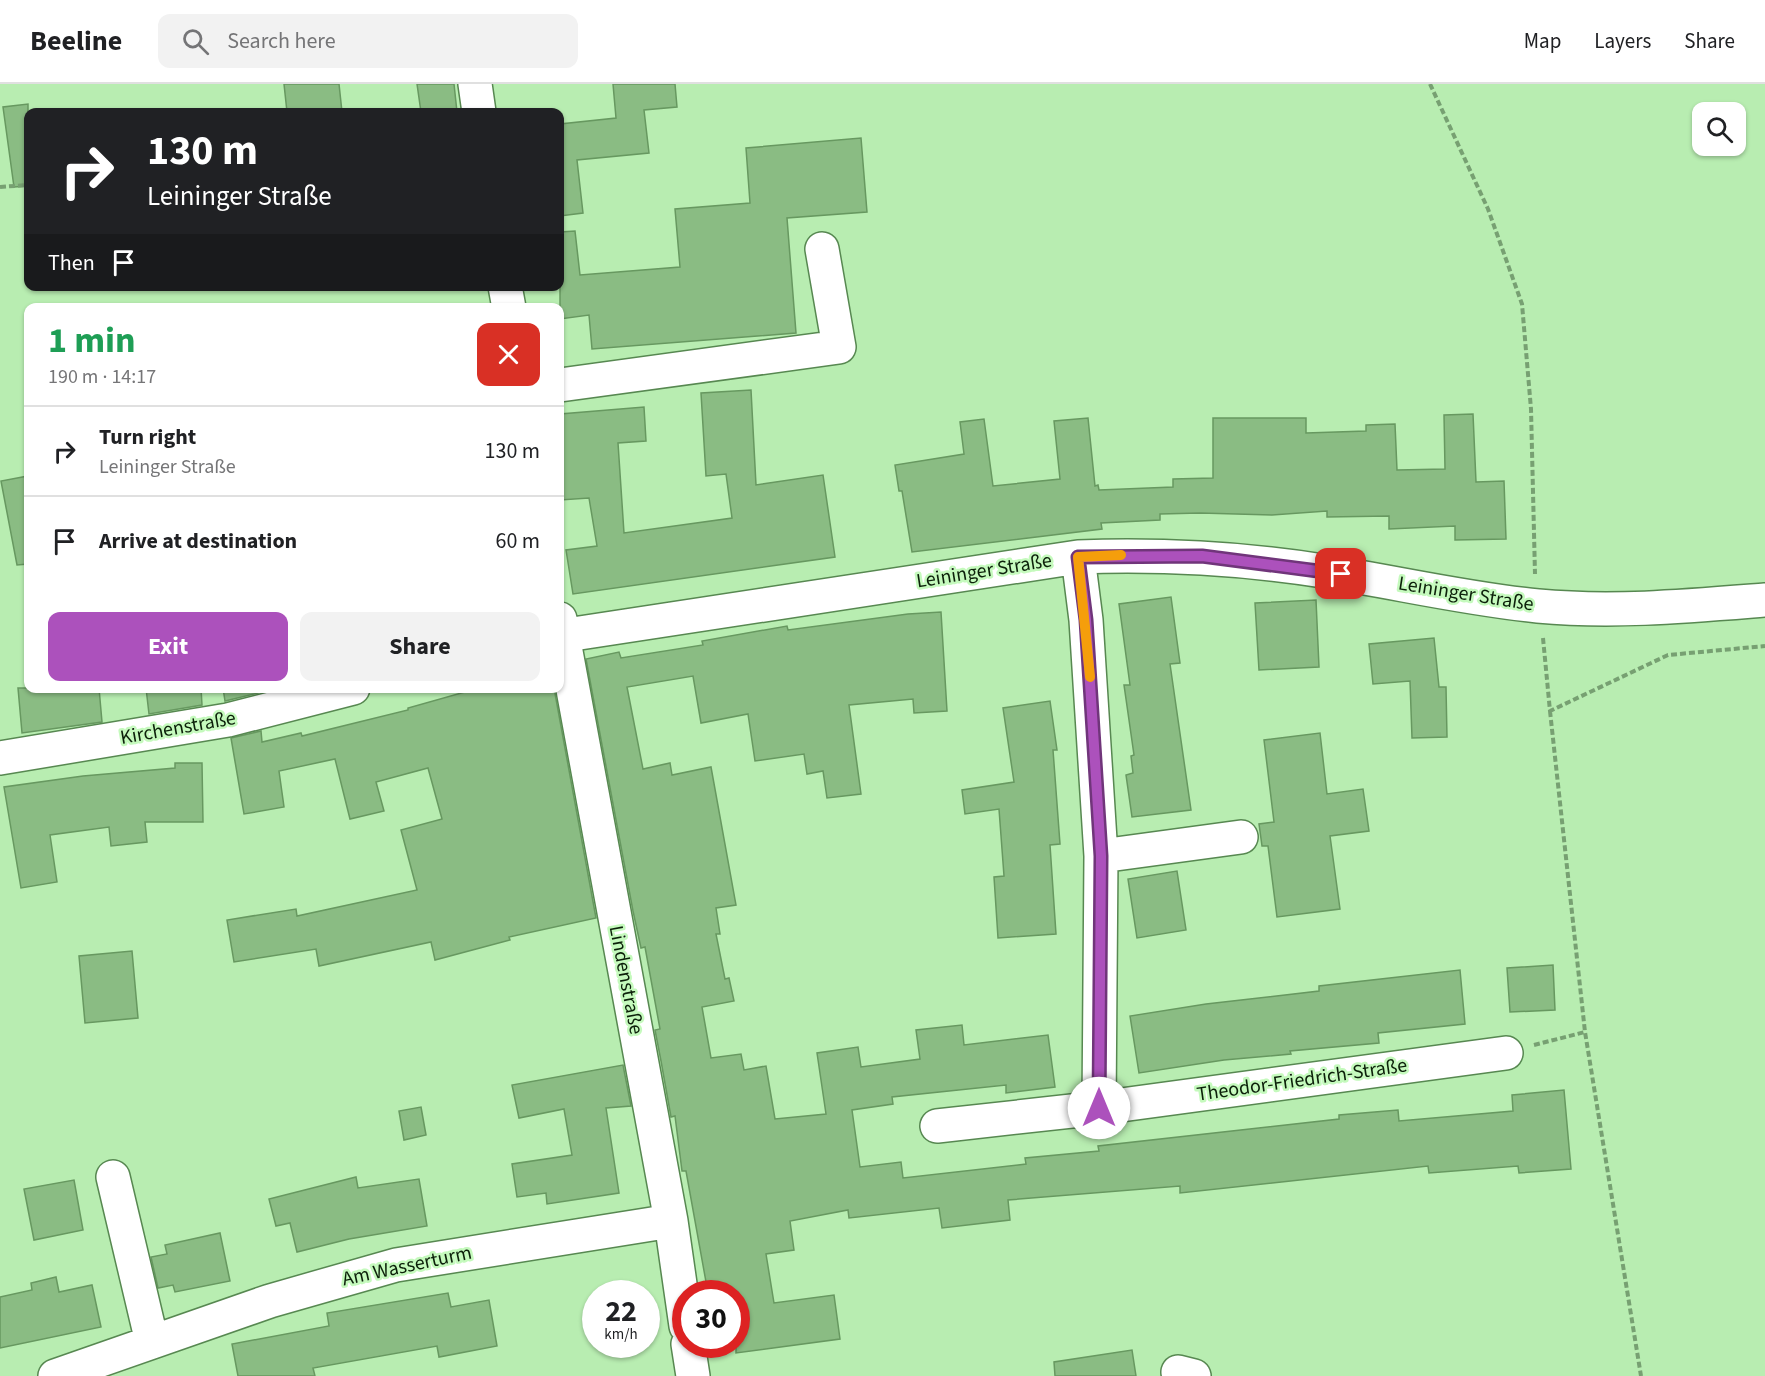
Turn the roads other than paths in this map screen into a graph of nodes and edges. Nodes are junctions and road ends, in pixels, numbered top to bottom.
1 (475, 84) edge
2 (478, 108) edge
3 (822, 249) dead end
4 (564, 384) edge
5 (1078, 557) junction
6 (1765, 600) edge
7 (564, 629) edge
8 (564, 651) edge
9 (333, 693) edge
10 (0, 758) edge
11 (1241, 837) dead end
12 (1101, 856) junction
13 (1506, 1053) road end
14 (1099, 1108) junction
15 (937, 1126) dead end
16 (113, 1177) dead end
17 (671, 1221) junction
18 (679, 1280) edge
19 (152, 1342) junction
20 (690, 1358) edge
21 (55, 1376) edge
22 (693, 1376) edge

1 - 2 street
3 - 4 street
5 - 6 street, Leininger Straße
5 - 7 street, Leininger Straße
5 - 12 street
8 - 17 street, Lindenstraße
9 - 10 street, Kirchenstraße
11 - 12 street
12 - 14 street
13 - 14 street, Theodor-Friedrich-Straße
14 - 15 street, Theodor-Friedrich-Straße
16 - 19 street
17 - 18 street, Lindenstraße
17 - 19 street, Am Wasserturm
19 - 21 street, Am Wasserturm
20 - 22 street

